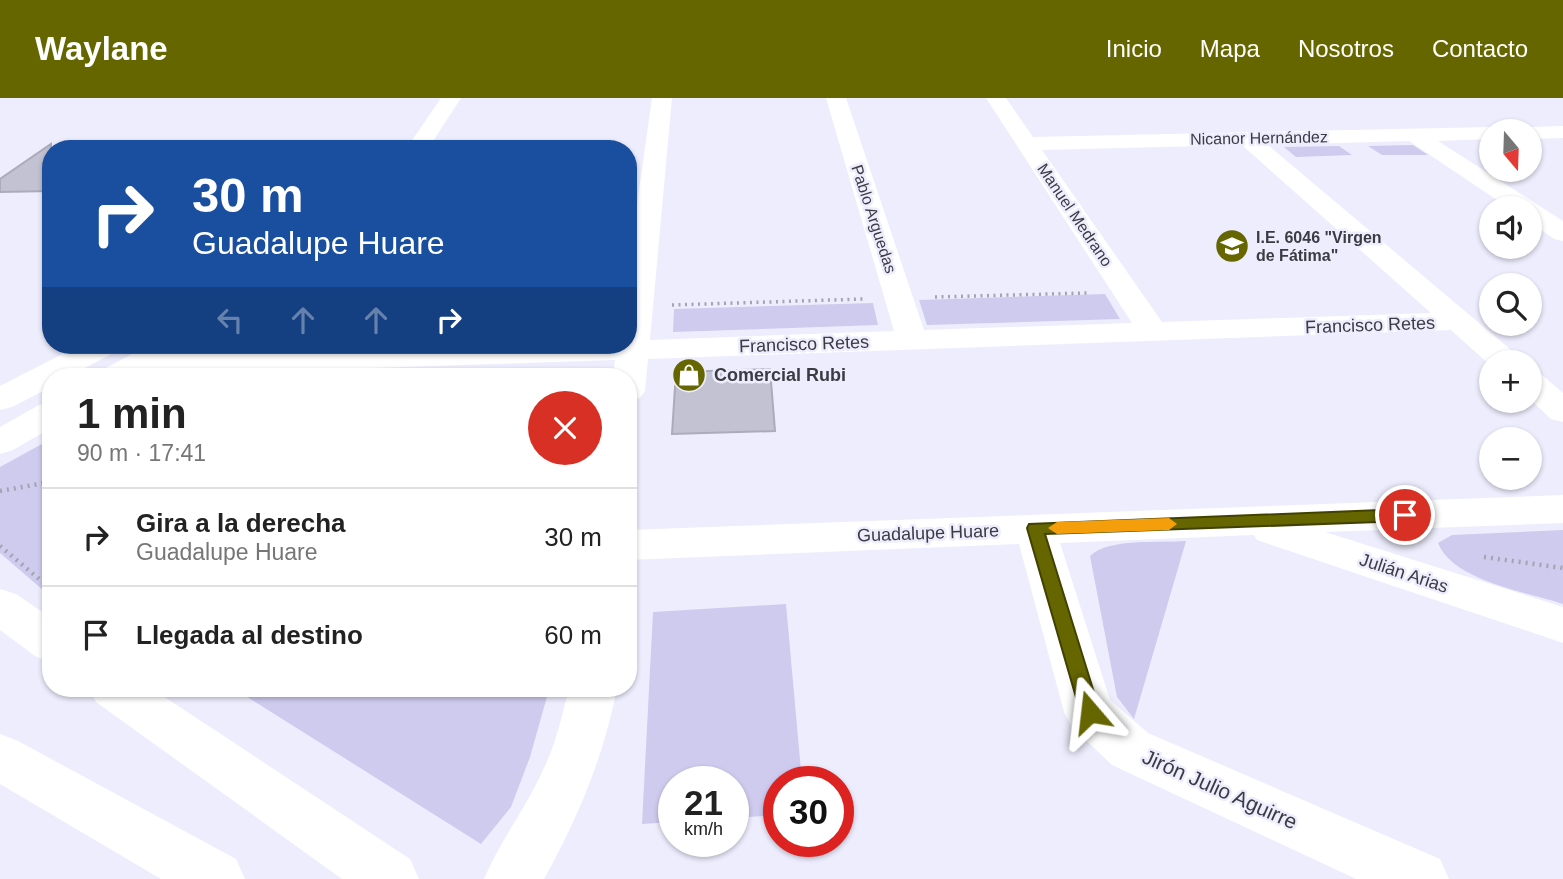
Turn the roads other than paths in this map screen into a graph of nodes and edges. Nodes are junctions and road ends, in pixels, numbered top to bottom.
1 (451, 98) edge
2 (662, 98) edge
3 (836, 98) edge
4 (996, 98) edge
5 (1542, 132) edge
6 (1563, 132) edge
7 (1479, 133) edge
8 (1414, 135) junction
9 (1248, 139) junction
10 (423, 140) edge
11 (1027, 144) junction
12 (1508, 196) edge
13 (1542, 219) edge
14 (1563, 233) edge
15 (637, 316) edge
16 (1459, 321) junction
17 (1153, 332) junction
18 (912, 340) junction
19 (1492, 350) edge
20 (637, 351) edge
21 (87, 354) edge
22 (155, 354) edge
23 (167, 354) edge
24 (538, 354) edge
25 (316, 361) edge
26 (61, 368) edge
27 (130, 368) edge
28 (42, 378) edge
29 (1542, 393) edge
30 (0, 400) edge
31 (1563, 411) edge
32 (42, 418) edge
33 (0, 442) edge
34 (1563, 509) edge
35 (1245, 522) junction
36 (1035, 528) junction
37 (637, 545) edge
38 (0, 606) edge
39 (1563, 625) edge
40 (42, 636) edge
41 (133, 697) edge
42 (591, 697) edge
43 (0, 757) edge
44 (216, 879) edge
45 (390, 879) edge
46 (513, 879) edge
47 (1420, 879) edge

1 - 10 street
2 - 15 street
3 - 18 street, Pablo Arguedas
4 - 11 street, Manuel Medrano
5 - 6 street
7 - 8 street, Nicanor Hernández
8 - 9 street, Nicanor Hernández
8 - 12 street
9 - 11 street, Nicanor Hernández
9 - 16 street
11 - 17 street, Manuel Medrano
13 - 14 street
16 - 17 street, Francisco Retes
16 - 19 street
17 - 18 street, Francisco Retes
18 - 20 street, Francisco Retes
21 - 26 street
22 - 27 street
23 - 25 street, Francisco Retes
24 - 25 street, Francisco Retes
28 - 30 street
29 - 31 street
32 - 33 street
34 - 35 street, Guadalupe Huare
35 - 36 street, Guadalupe Huare
35 - 39 street, Julián Arias
36 - 37 street, Guadalupe Huare
36 - 47 street, Jirón Julio Aguirre
38 - 40 street
41 - 45 street
42 - 46 street
43 - 44 street

